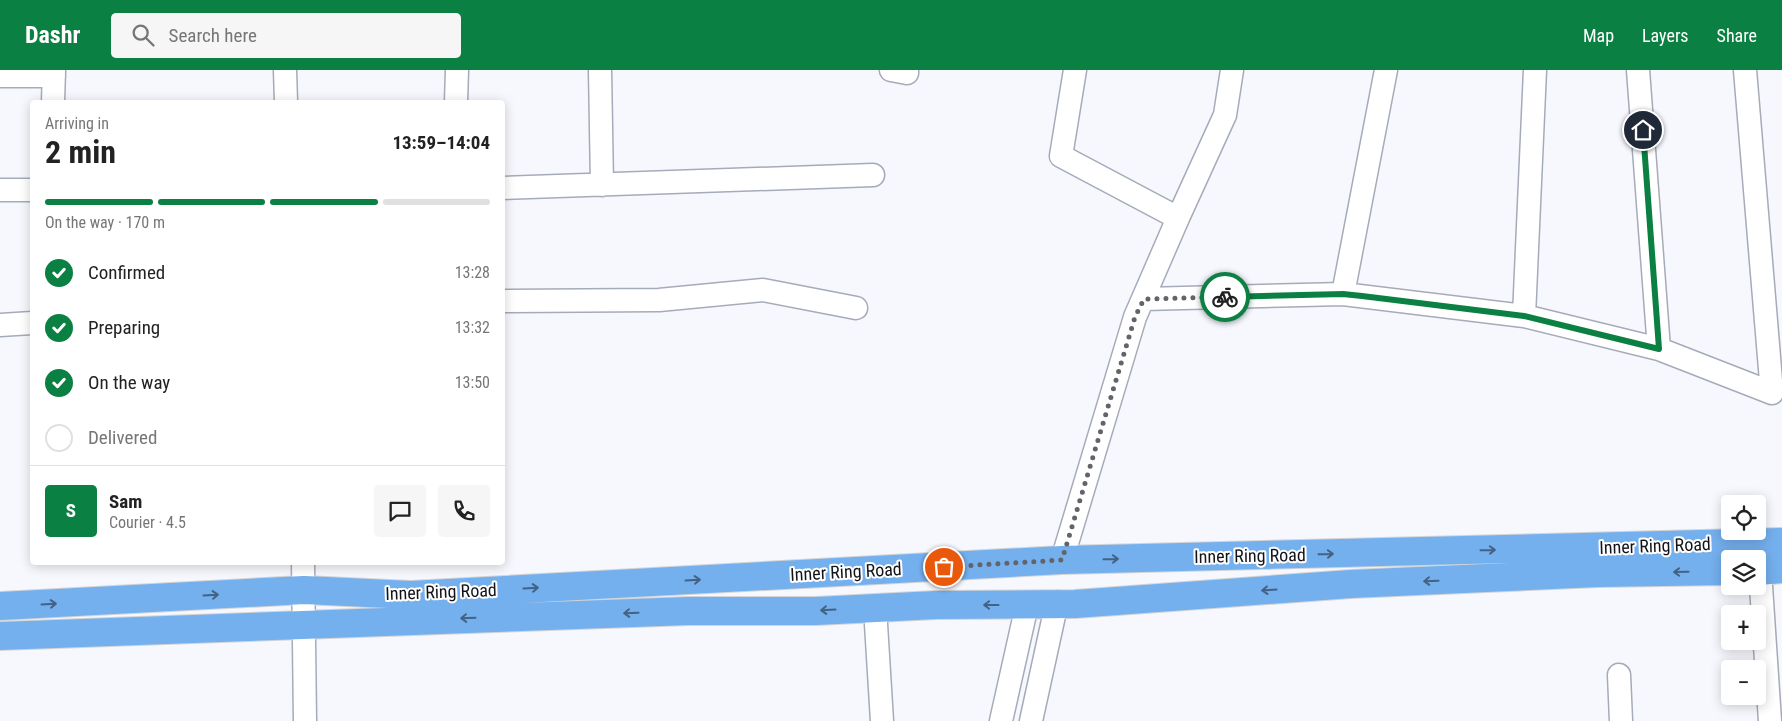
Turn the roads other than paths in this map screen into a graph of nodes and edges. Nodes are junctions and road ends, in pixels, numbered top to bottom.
1 (284, 70) edge
2 (457, 70) edge
3 (600, 70) edge
4 (891, 70) edge
5 (907, 70) edge
6 (1075, 70) edge
7 (1232, 70) edge
8 (1386, 70) edge
9 (1535, 70) edge
10 (1638, 70) edge
11 (1745, 70) edge
12 (54, 73) edge
13 (0, 76) edge
14 (53, 100) edge
15 (286, 100) edge
16 (456, 100) edge
17 (873, 175) dead end
18 (602, 185) junction
19 (505, 188) edge
20 (0, 190) edge
21 (30, 190) edge
22 (1178, 218) junction
23 (1343, 294) junction
24 (1144, 299) junction
25 (505, 302) edge
26 (856, 308) dead end
27 (1524, 316) junction
28 (30, 323) edge
29 (0, 325) edge
30 (1659, 349) junction
31 (1782, 542) edge
32 (1062, 560) junction
33 (303, 565) edge
34 (1767, 570) edge
35 (1721, 571) edge
36 (304, 590) junction
37 (1057, 602) junction
38 (1027, 605) junction
39 (0, 606) edge
40 (875, 608) junction
41 (304, 625) junction
42 (0, 636) edge
43 (1619, 675) dead end
44 (305, 721) edge
45 (882, 721) edge
46 (1001, 721) edge
47 (1031, 721) edge
48 (1621, 721) edge
49 (1770, 721) edge

1 - 15 street
2 - 16 street
3 - 18 street
4 - 5 street
6 - 22 street
7 - 22 street
8 - 23 street
9 - 27 street
10 - 30 street
11 - 30 street
12 - 13 street
12 - 14 street
17 - 18 street
18 - 19 street
20 - 21 street
22 - 24 street
23 - 24 street
23 - 27 street
24 - 32 street
25 - 26 street
27 - 30 street
28 - 29 street
32 -> 31 highway, Inner Ring Road
36 -> 32 highway, Inner Ring Road
33 - 36 street
34 - 49 street
35 -> 37 highway, Inner Ring Road
39 -> 36 highway, Inner Ring Road
36 - 41 street
37 - 38 highway, Inner Ring Road
37 - 47 street
38 -> 40 highway, Inner Ring Road
38 - 46 street
40 -> 41 highway, Inner Ring Road
40 - 45 street
41 - 42 highway, Inner Ring Road
41 - 44 street
43 - 48 street

